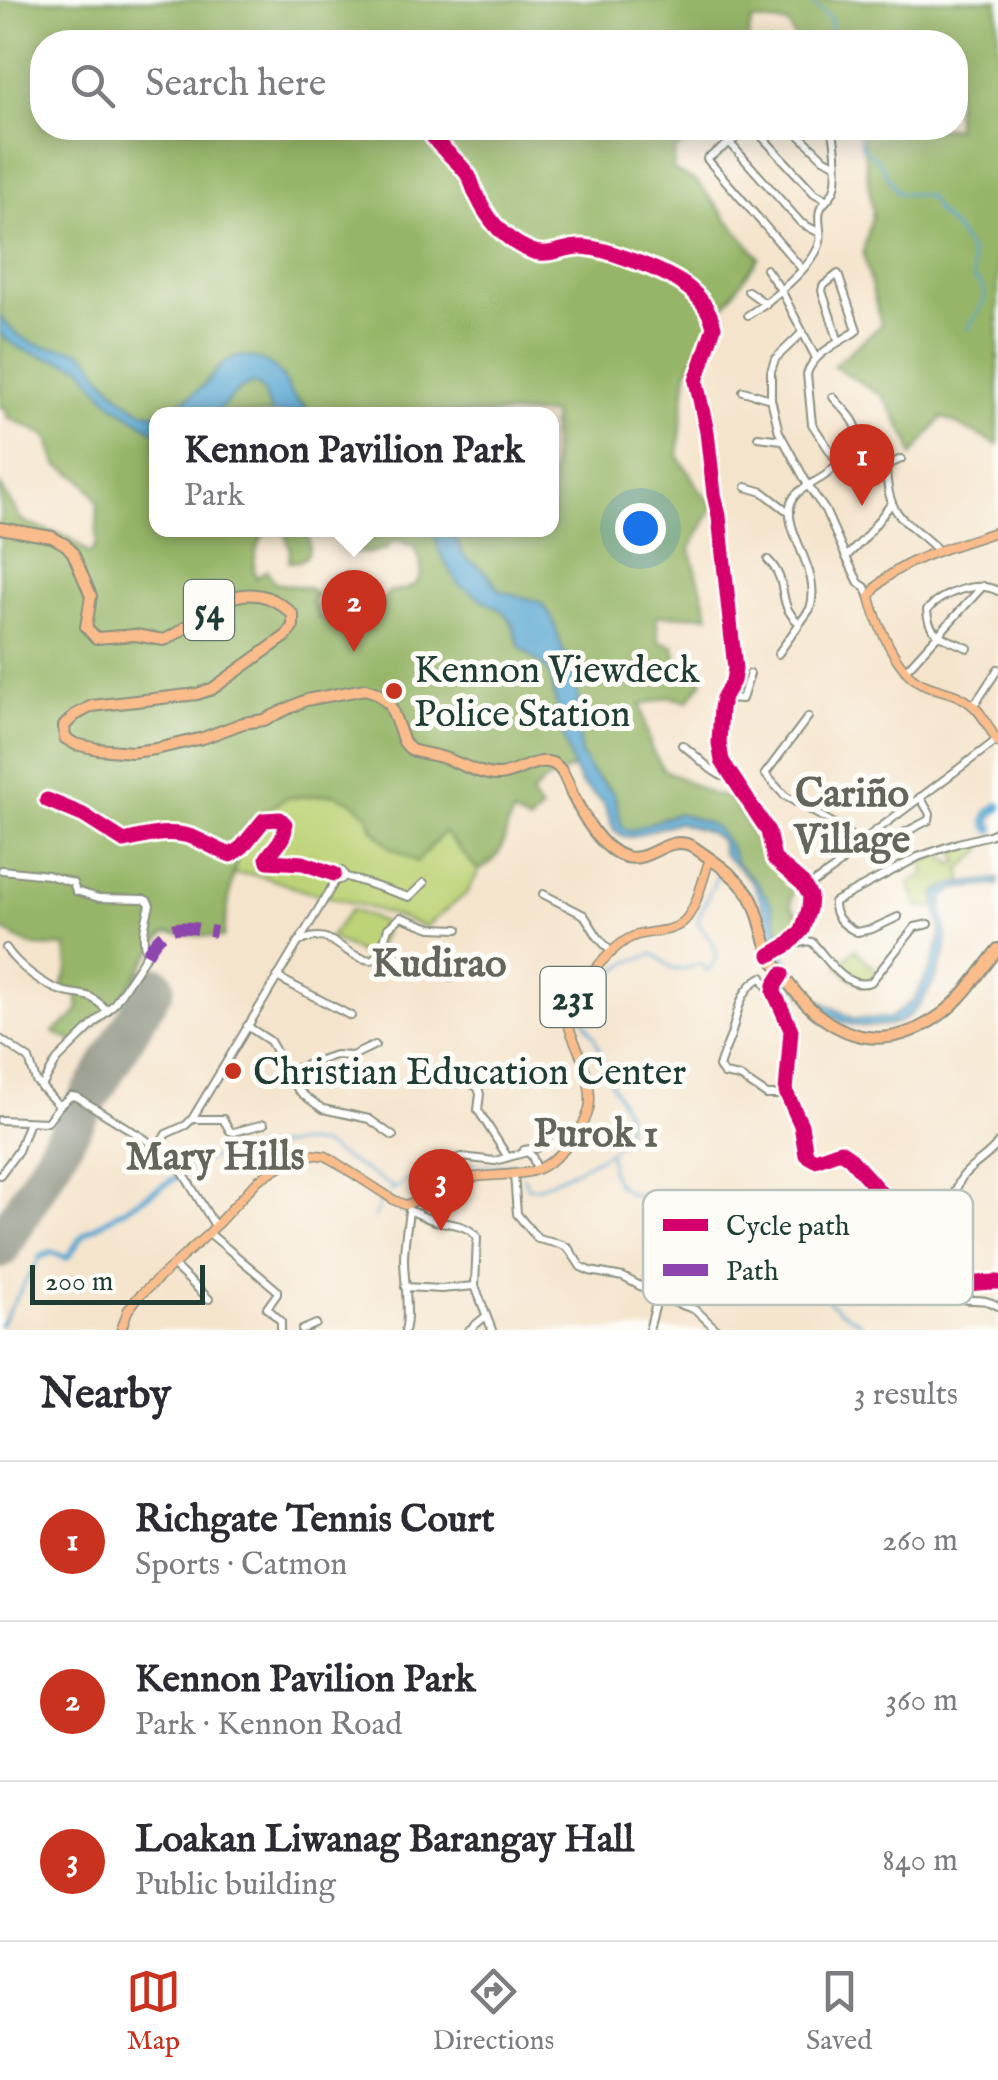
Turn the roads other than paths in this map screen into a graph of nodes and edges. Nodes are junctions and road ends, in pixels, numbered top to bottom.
1 (435, 140) edge
2 (732, 140) edge
3 (763, 140) edge
4 (804, 140) edge
5 (834, 140) edge
6 (729, 142) junction
7 (835, 164) junction
8 (827, 200) junction
9 (820, 234) junction
10 (802, 268) junction
11 (766, 270) dead end
12 (781, 290) junction
13 (748, 291) dead end
14 (766, 304) junction
15 (748, 315) dead end
16 (802, 333) junction
17 (839, 342) junction
18 (816, 358) junction
19 (743, 391) dead end
20 (832, 397) dead end
21 (771, 399) junction
22 (758, 437) dead end
23 (782, 440) junction
24 (900, 459) dead end
25 (838, 463) junction
26 (746, 487) dead end
27 (809, 487) junction
28 (891, 504) junction
29 (790, 513) junction
30 (0, 528) edge
31 (998, 531) edge
32 (938, 550) junction
33 (846, 557) junction
34 (768, 560) dead end
35 (984, 585) junction
36 (998, 591) edge
37 (870, 597) junction
38 (800, 623) junction
39 (939, 635) junction
40 (968, 648) dead end
41 (778, 654) dead end
42 (998, 668) edge
43 (905, 670) junction
44 (750, 674) dead end
45 (724, 698) junction
46 (972, 704) junction
47 (808, 717) dead end
48 (997, 742) edge
49 (682, 744) dead end
50 (734, 779) junction
51 (920, 796) junction
52 (47, 800) dead end
53 (998, 830) edge
54 (861, 842) junction
55 (719, 866) junction
56 (2, 870) edge
57 (338, 877) junction
58 (424, 883) dead end
59 (806, 888) junction
60 (542, 894) dead end
61 (898, 918) dead end
62 (929, 924) dead end
63 (458, 929) dead end
64 (296, 944) junction
65 (787, 945) junction
66 (6, 948) dead end
67 (998, 949) edge
68 (380, 951) junction
69 (612, 953) junction
70 (772, 954) junction
71 (782, 974) junction
72 (277, 977) junction
73 (451, 978) dead end
74 (774, 992) junction
75 (108, 1011) junction
76 (351, 1016) dead end
77 (247, 1026) junction
78 (0, 1039) edge
79 (375, 1045) dead end
80 (430, 1067) dead end
81 (289, 1073) junction
82 (260, 1084) dead end
83 (41, 1088) junction
84 (787, 1095) junction
85 (59, 1106) junction
86 (192, 1119) junction
87 (0, 1120) edge
88 (29, 1122) junction
89 (264, 1124) dead end
90 (556, 1128) dead end
91 (393, 1136) dead end
92 (998, 1142) edge
93 (157, 1148) junction
94 (511, 1156) junction
95 (432, 1165) dead end
96 (533, 1170) junction
97 (515, 1173) junction
98 (0, 1175) edge
99 (877, 1190) edge
100 (955, 1190) edge
101 (409, 1208) junction
102 (212, 1229) junction
103 (174, 1266) junction
104 (998, 1282) edge
105 (973, 1283) edge
106 (405, 1286) junction
107 (475, 1286) junction
108 (643, 1288) edge
109 (210, 1298) dead end
110 (973, 1301) edge
111 (655, 1305) edge
112 (682, 1305) edge
113 (998, 1306) edge
114 (486, 1316) junction
115 (316, 1324) dead end
116 (121, 1330) edge
117 (281, 1330) edge
118 (302, 1330) edge
119 (405, 1330) edge
120 (468, 1330) edge
121 (492, 1330) edge
122 (648, 1330) edge
123 (718, 1330) edge

1 - 45 street
2 - 6 street
3 - 8 street
4 - 7 street
5 - 7 street
6 - 9 street
6 - 10 street
7 - 8 street
8 - 9 street
9 - 10 street
10 - 12 street
11 - 12 street
12 - 14 street
12 - 16 street
13 - 14 street
14 - 15 street
16 - 18 street
16 - 21 street
17 - 17 street
17 - 18 street
18 - 25 street
19 - 21 street
20 - 25 street
21 - 23 street
22 - 23 street
23 - 27 street
24 - 28 street
25 - 27 street
26 - 29 street
27 - 29 street
27 - 33 street
28 - 32 street
28 - 33 street
29 - 38 street
30 - 55 highway, 54
31 - 32 main road
32 - 37 main road
33 - 37 street
34 - 38 street
35 - 36 street
35 - 39 street
35 - 39 street
37 - 43 main road
38 - 41 street
39 - 40 street
39 - 43 street
42 - 46 street
43 - 46 main road
44 - 45 street
45 - 50 street
46 - 48 main road
47 - 54 street
48 - 51 street
49 - 50 street
50 - 59 street
51 - 54 street
51 - 54 street
52 - 57 street
53 - 61 street
54 - 59 street
55 - 69 main road, 231
55 - 70 highway
56 - 75 street
57 - 58 street
57 - 64 street
59 - 65 street
60 - 69 street
62 - 65 street
63 - 68 street
64 - 68 street
64 - 72 street
65 - 70 street
66 - 75 street
67 - 71 highway
68 - 73 street
69 - 96 main road, 231
70 - 71 highway
71 - 74 street
72 - 76 street
72 - 77 street
74 - 84 street
74 - 84 street
75 - 83 street
77 - 81 street
77 - 86 street
78 - 83 street
79 - 81 street
80 - 94 street
81 - 82 street
81 - 91 street
83 - 85 street
84 - 99 street
85 - 88 street
85 - 93 street
86 - 89 street
86 - 93 street
87 - 88 street
88 - 98 street
90 - 94 street
92 - 100 street
93 - 102 street
94 - 95 street
94 - 96 street
96 - 97 main road
97 - 101 main road
97 - 108 street
101 - 102 main road
101 - 106 street
101 - 107 street
102 - 103 main road
102 - 117 street
103 - 109 street
103 - 116 main road
104 - 105 street
106 - 107 street
106 - 119 street
107 - 114 street
110 - 113 street
111 - 122 street
112 - 123 street
114 - 120 street
114 - 121 street
115 - 118 street

